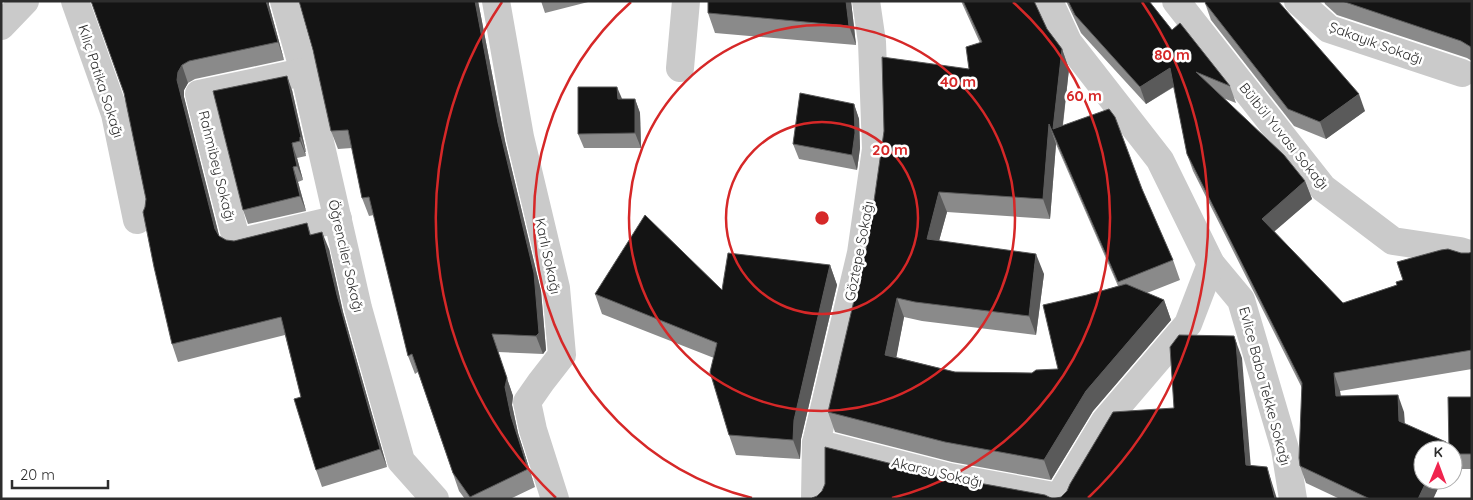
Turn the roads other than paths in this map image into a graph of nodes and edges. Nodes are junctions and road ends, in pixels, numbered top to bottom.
1 (25, 1) edge
2 (75, 1) edge
3 (284, 1) edge
4 (496, 1) edge
5 (686, 1) edge
6 (866, 1) edge
7 (1049, 1) edge
8 (1176, 1) edge
9 (1298, 1) edge
10 (1, 26) edge
11 (680, 68) dead end
12 (304, 72) junction
13 (1462, 73) dead end
14 (338, 218) junction
15 (137, 220) dead end
16 (1472, 255) edge
17 (1211, 264) junction
18 (816, 443) junction
19 (1059, 498) edge
20 (435, 499) edge
21 (555, 499) edge
22 (815, 499) edge
23 (1293, 499) edge

1 - 10 street
2 - 15 street, Kılıç Patika Sokağı
3 - 12 street, Öğrenciler Sokağı
4 - 21 street, Karlı Sokağı
5 - 11 street
6 - 18 street, Göztepe Sokağı
7 - 17 street, Evlice Baba Tekke Sokağı
8 - 16 street, Bülbül Yuvası Sokağı
9 - 13 street, Şakayık Sokağı
12 - 14 street, Öğrenciler Sokağı
12 - 14 street, Rahmibey Sokağı
14 - 20 street, Öğrenciler Sokağı
17 - 19 street
17 - 23 street, Evlice Baba Tekke Sokağı
18 - 19 street, Akarsu Sokağı
18 - 22 street, Göztepe Sokağı

